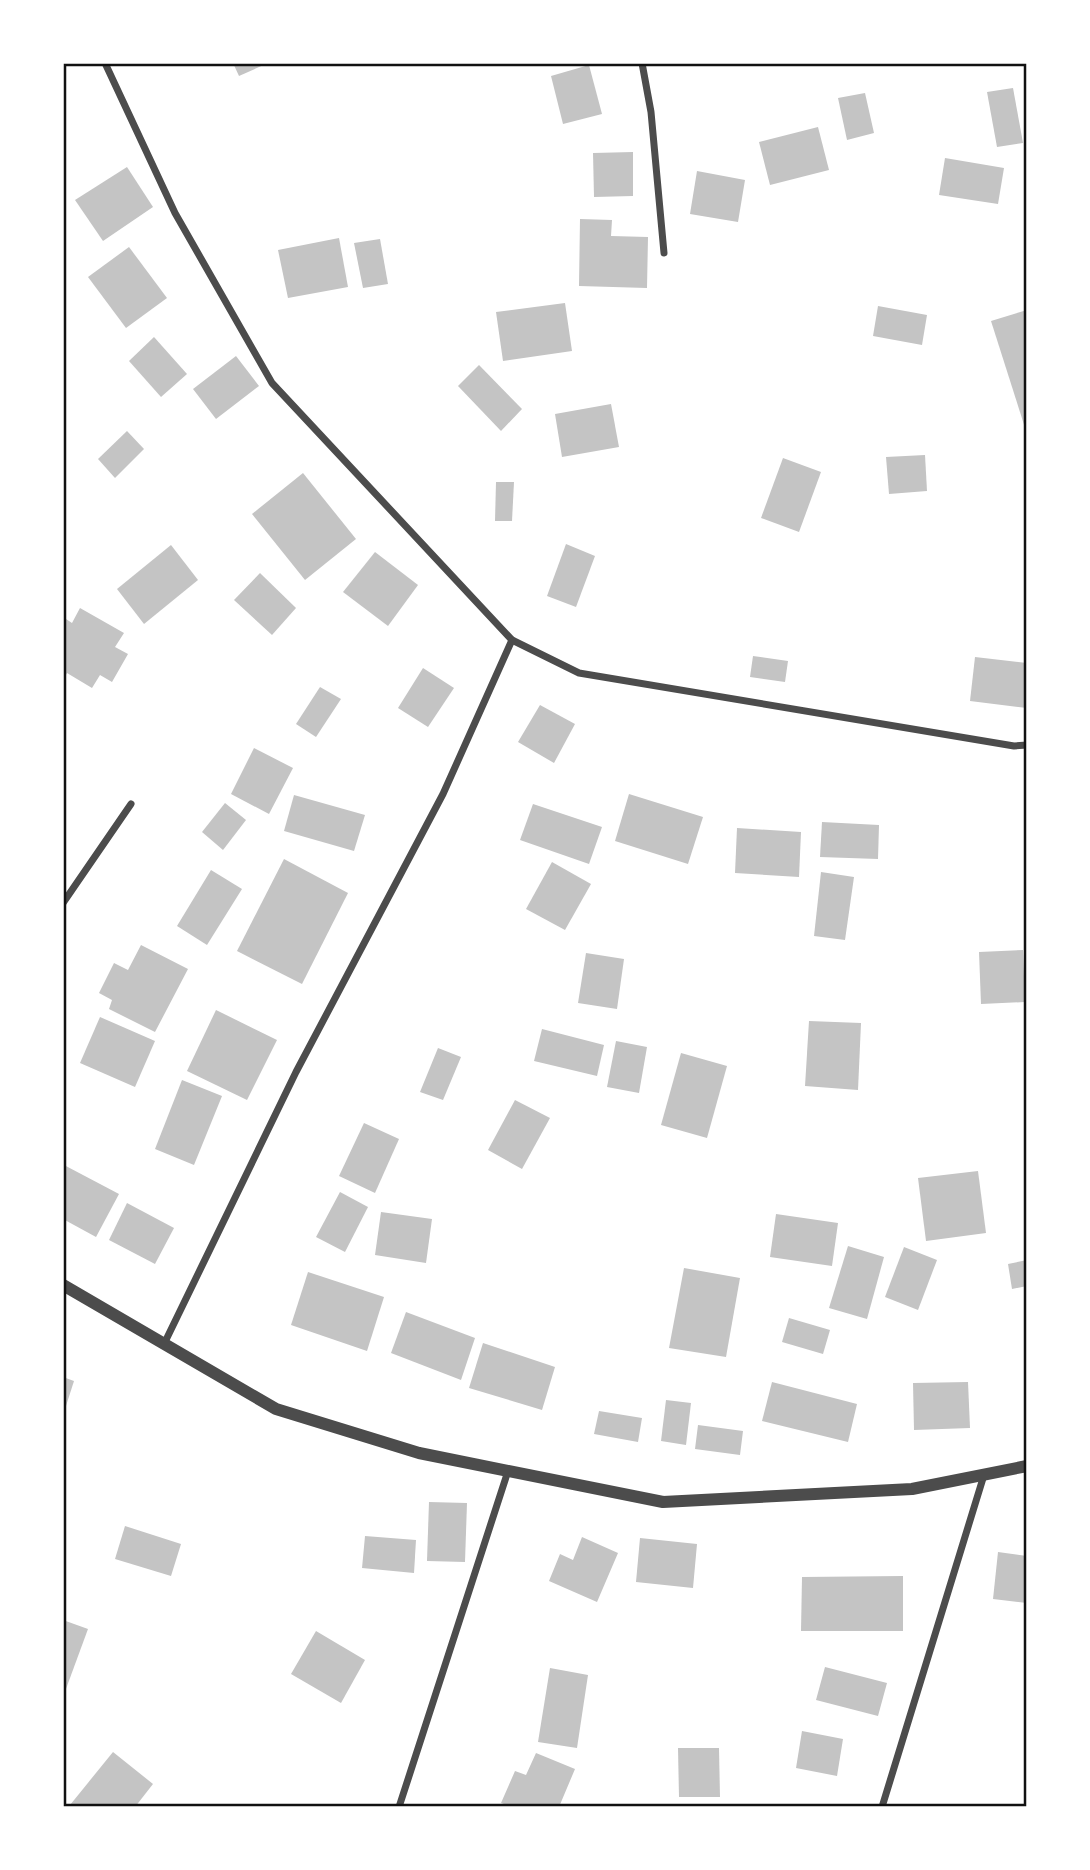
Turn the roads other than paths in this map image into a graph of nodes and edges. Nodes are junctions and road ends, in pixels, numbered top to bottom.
1 (104, 63) edge
2 (642, 63) edge
3 (664, 253) dead end
4 (512, 640) junction
5 (1027, 745) edge
6 (131, 804) dead end
7 (63, 903) edge
8 (63, 1285) edge
9 (164, 1344) junction
10 (1027, 1466) edge
11 (508, 1471) junction
12 (984, 1475) junction
13 (399, 1807) edge
14 (882, 1807) edge

1 - 4 street
2 - 3 street
4 - 5 street
4 - 9 street
6 - 7 street
8 - 9 street
9 - 11 street
10 - 12 street
11 - 12 street
11 - 13 street
12 - 14 street

